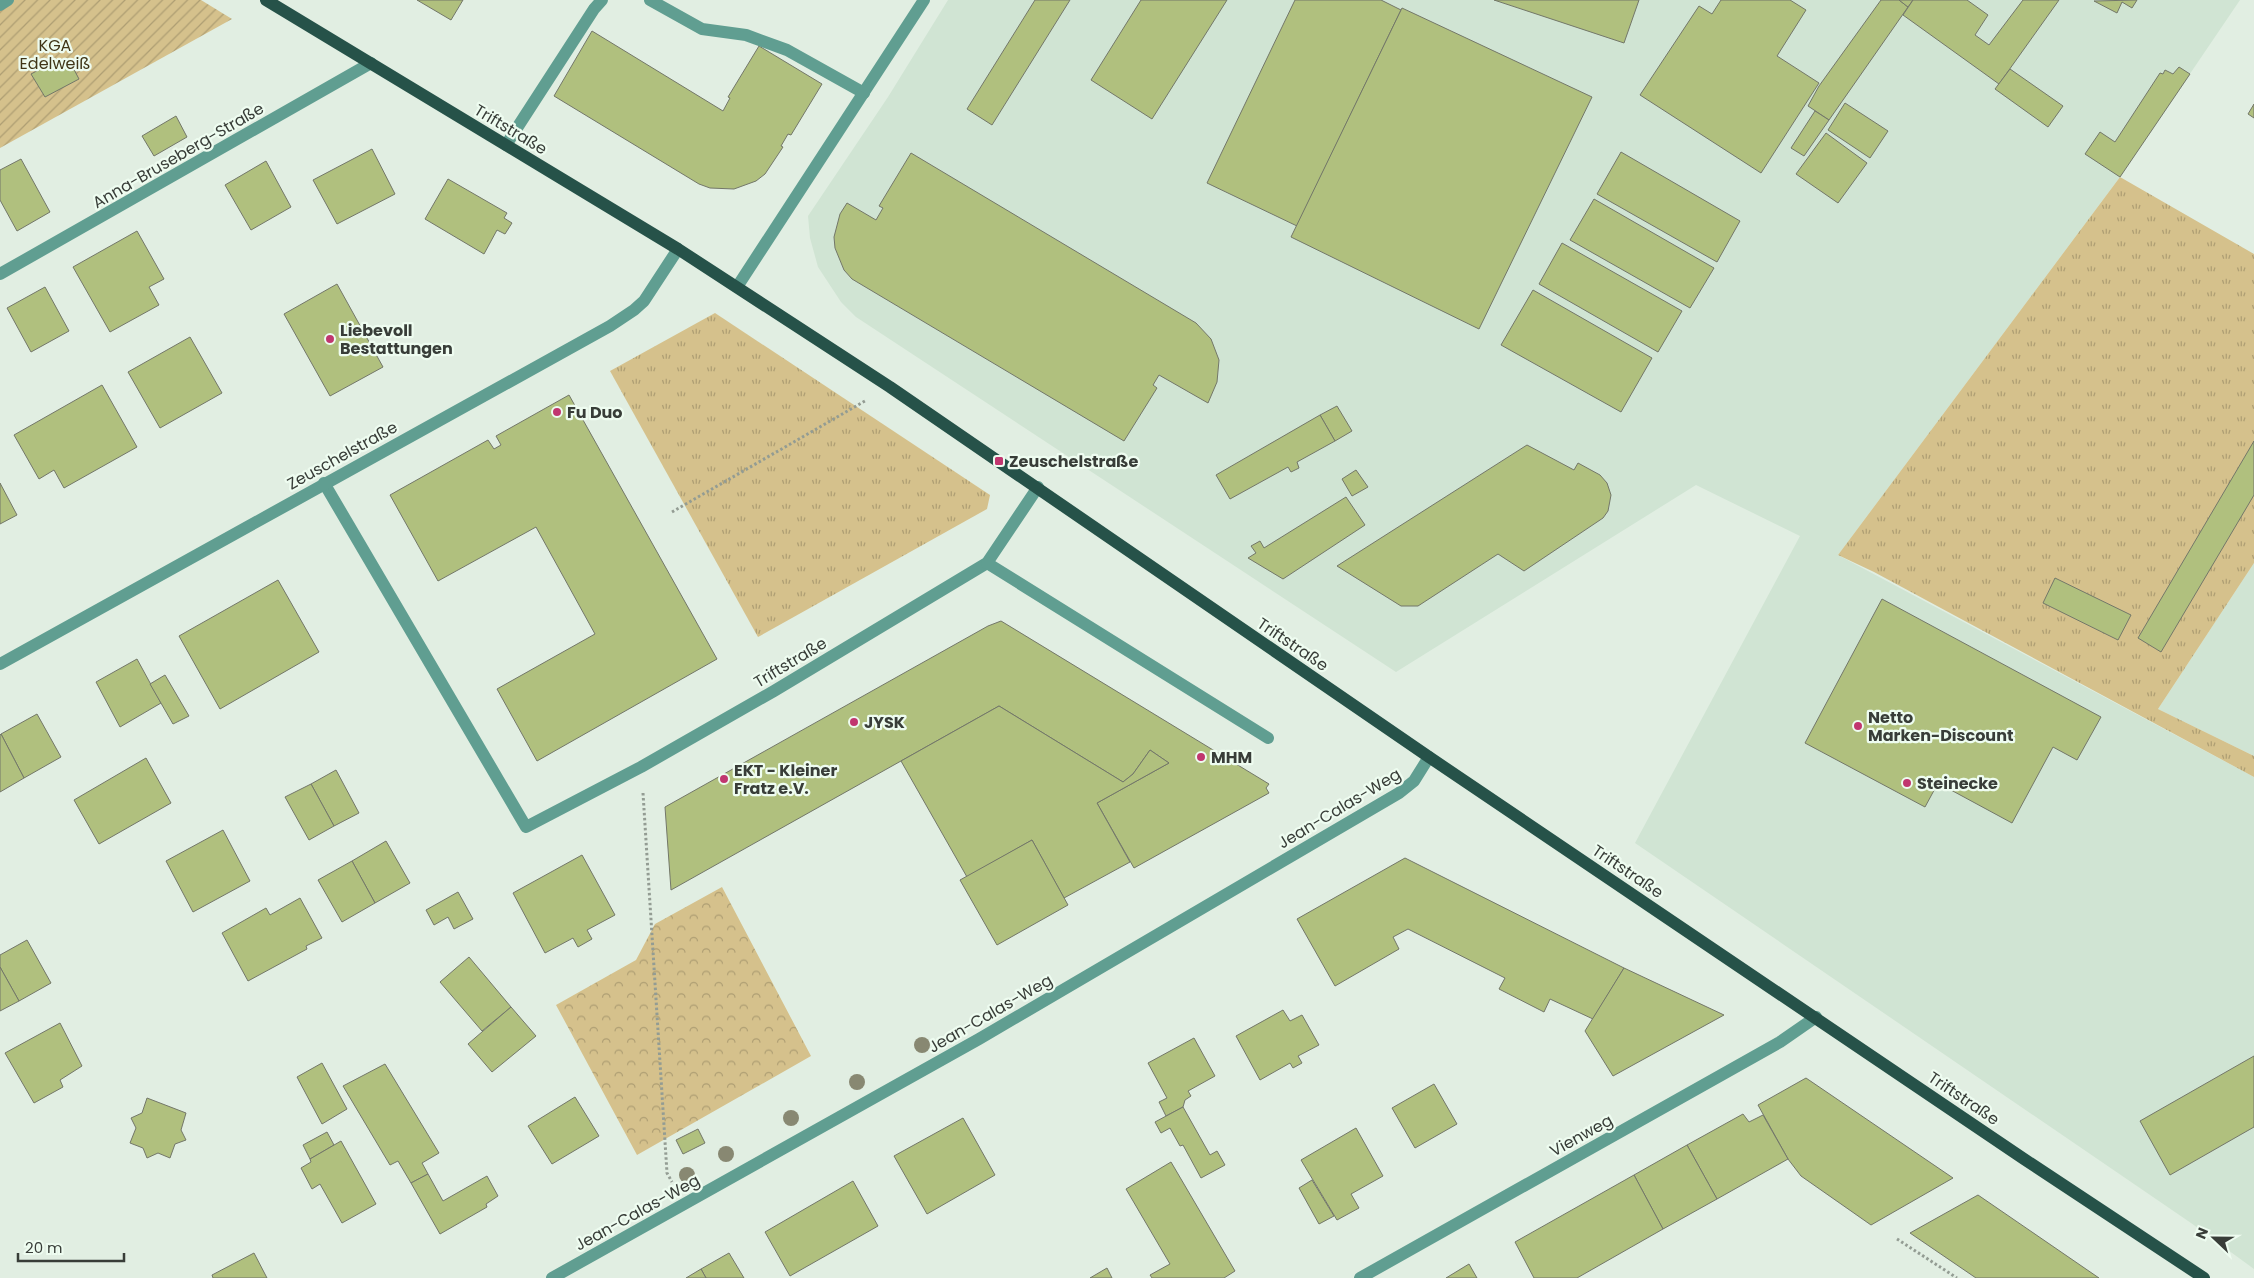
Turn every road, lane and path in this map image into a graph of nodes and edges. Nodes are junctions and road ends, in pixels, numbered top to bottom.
1 (8, 0) edge
2 (266, 0) edge
3 (602, 0) edge
4 (650, 0) edge
5 (924, 0) edge
6 (0, 5) edge
7 (371, 64) junction
8 (864, 93) junction
9 (506, 146) junction
10 (678, 249) junction
11 (0, 274) edge
12 (737, 287) junction
13 (890, 387) junction
14 (324, 483) junction
15 (1038, 487) junction
16 (672, 512) dead end
17 (987, 563) junction
18 (0, 664) edge
19 (1268, 738) dead end
20 (1429, 757) junction
21 (641, 767) junction
22 (1816, 1017) junction
23 (684, 1205) junction
24 (1897, 1239) dead end
25 (552, 1278) edge
26 (1360, 1278) edge
27 (1957, 1278) edge
28 (2204, 1278) edge

1 - 6 street
2 - 7 main road, Triftstraße
3 - 9 street
4 - 8 street
5 - 8 street
7 - 9 main road, Triftstraße
7 - 11 street, Anna-Bruseberg-Straße
8 - 12 street
9 - 10 main road, Triftstraße
10 - 12 main road, Triftstraße
10 - 14 street, Zeuschelstraße
12 - 13 main road, Triftstraße
13 - 15 main road, Triftstraße
13 - 16 path
14 - 18 street, Zeuschelstraße
14 - 21 street, Triftstraße
15 - 17 street, Triftstraße
15 - 20 main road, Triftstraße
17 - 19 street
17 - 21 street, Triftstraße
20 - 22 main road, Triftstraße
20 - 23 street, Jean-Calas-Weg
21 - 23 path
22 - 26 street, Vienweg
22 - 28 main road, Triftstraße
23 - 25 street, Jean-Calas-Weg
24 - 27 path

